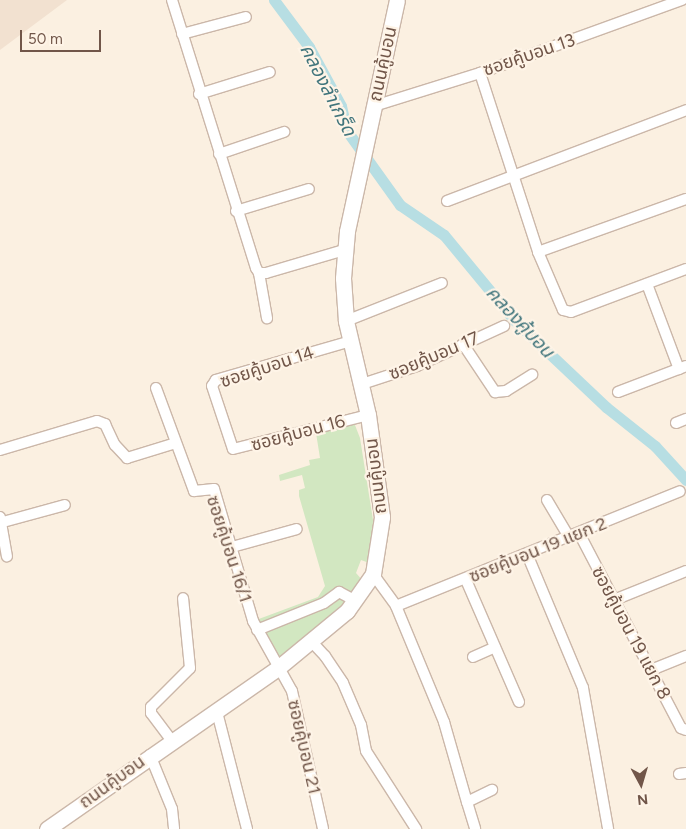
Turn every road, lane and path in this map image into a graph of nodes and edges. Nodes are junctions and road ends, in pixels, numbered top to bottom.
1 (172, 0) edge
2 (397, 0) edge
3 (682, 0) edge
4 (246, 17) dead end
5 (182, 34) junction
6 (270, 72) dead end
7 (480, 73) junction
8 (199, 94) junction
9 (374, 106) junction
10 (686, 110) edge
11 (284, 132) dead end
12 (219, 154) junction
13 (514, 174) junction
14 (309, 189) dead end
15 (686, 199) edge
16 (447, 201) dead end
17 (236, 212) junction
18 (344, 250) junction
19 (538, 252) junction
20 (686, 269) edge
21 (259, 273) junction
22 (442, 283) dead end
23 (647, 284) junction
24 (268, 318) dead end
25 (346, 321) junction
26 (504, 326) dead end
27 (352, 341) junction
28 (464, 344) junction
29 (682, 367) edge
30 (532, 375) dead end
31 (362, 384) junction
32 (156, 388) dead end
33 (618, 392) dead end
34 (221, 415) joint
35 (368, 415) junction
36 (686, 419) edge
37 (676, 423) dead end
38 (176, 443) junction
39 (0, 450) edge
40 (680, 492) dead end
41 (548, 500) dead end
42 (65, 506) dead end
43 (2, 519) edge
44 (297, 529) dead end
45 (574, 535) junction
46 (232, 547) junction
47 (527, 554) junction
48 (8, 556) dead end
49 (686, 571) edge
50 (373, 574) junction
51 (466, 580) junction
52 (183, 598) dead end
53 (354, 600) junction
54 (614, 600) junction
55 (396, 606) junction
56 (257, 630) junction
57 (311, 641) junction
58 (495, 647) junction
59 (473, 656) dead end
60 (686, 656) edge
61 (279, 667) junction
62 (652, 670) junction
63 (519, 702) dead end
64 (217, 712) junction
65 (686, 730) edge
66 (172, 741) junction
67 (150, 755) junction
68 (492, 790) dead end
69 (467, 802) junction
70 (47, 829) edge
71 (174, 829) edge
72 (247, 829) edge
73 (323, 829) edge
74 (416, 829) edge
75 (476, 829) edge
76 (608, 829) edge

1 - 5 street
2 - 9 main road, ถนนคู้บอน
3 - 7 street, ซอยคู้บอน 13
4 - 5 street
5 - 8 street
6 - 8 street
7 - 9 street, ซอยคู้บอน 13
7 - 13 street
8 - 12 street
9 - 18 main road, ถนนคู้บอน
10 - 13 street
11 - 12 street
12 - 17 street
13 - 16 street
13 - 19 street
14 - 17 street
15 - 19 street
17 - 21 street
18 - 21 street
18 - 25 main road, ถนนคู้บอน
19 - 23 street
20 - 23 street
21 - 24 street
22 - 25 street
23 - 29 street
25 - 27 main road, ถนนคู้บอน
26 - 28 street, ซอยคู้บอน 17
27 - 31 main road, ถนนคู้บอน
27 - 34 street, ซอยคู้บอน 14
28 - 30 street
28 - 31 street, ซอยคู้บอน 17
29 - 33 street
31 - 35 main road, ถนนคู้บอน
32 - 38 street, ซอยคู้บอน 16/1
34 - 35 street, ซอยคู้บอน 16
35 - 50 main road, ถนนคู้บอน
36 - 37 street
38 - 39 street
38 - 46 street, ซอยคู้บอน 16/1
40 - 45 street, ซอยคู้บอน 19 แยก 2
41 - 45 street, ซอยคู้บอน 19 แยก 8
42 - 43 street
43 - 48 street
44 - 46 street
45 - 47 street, ซอยคู้บอน 19 แยก 2
45 - 54 street, ซอยคู้บอน 19 แยก 8
46 - 56 street, ซอยคู้บอน 16/1
47 - 51 street, ซอยคู้บอน 19 แยก 2
47 - 76 street
49 - 54 street
50 - 53 main road, ถนนคู้บอน
50 - 55 street
51 - 55 street, ซอยคู้บอน 19 แยก 2
51 - 58 street
52 - 66 street
53 - 56 street
53 - 57 main road, ถนนคู้บอน
54 - 62 street, ซอยคู้บอน 19 แยก 8
55 - 69 street
56 - 61 street, ซอยคู้บอน 16/1
57 - 61 main road, ถนนคู้บอน
57 - 74 street
58 - 59 street
58 - 63 street
60 - 62 street
61 - 64 main road, ถนนคู้บอน
61 - 73 street, ซอยคู้บอน 21
62 - 65 street, ซอยคู้บอน 19 แยก 8
64 - 66 main road, ถนนคู้บอน
64 - 72 street
66 - 67 main road, ถนนคู้บอน
67 - 70 main road, ถนนคู้บอน
67 - 71 street
68 - 69 street
69 - 75 street

